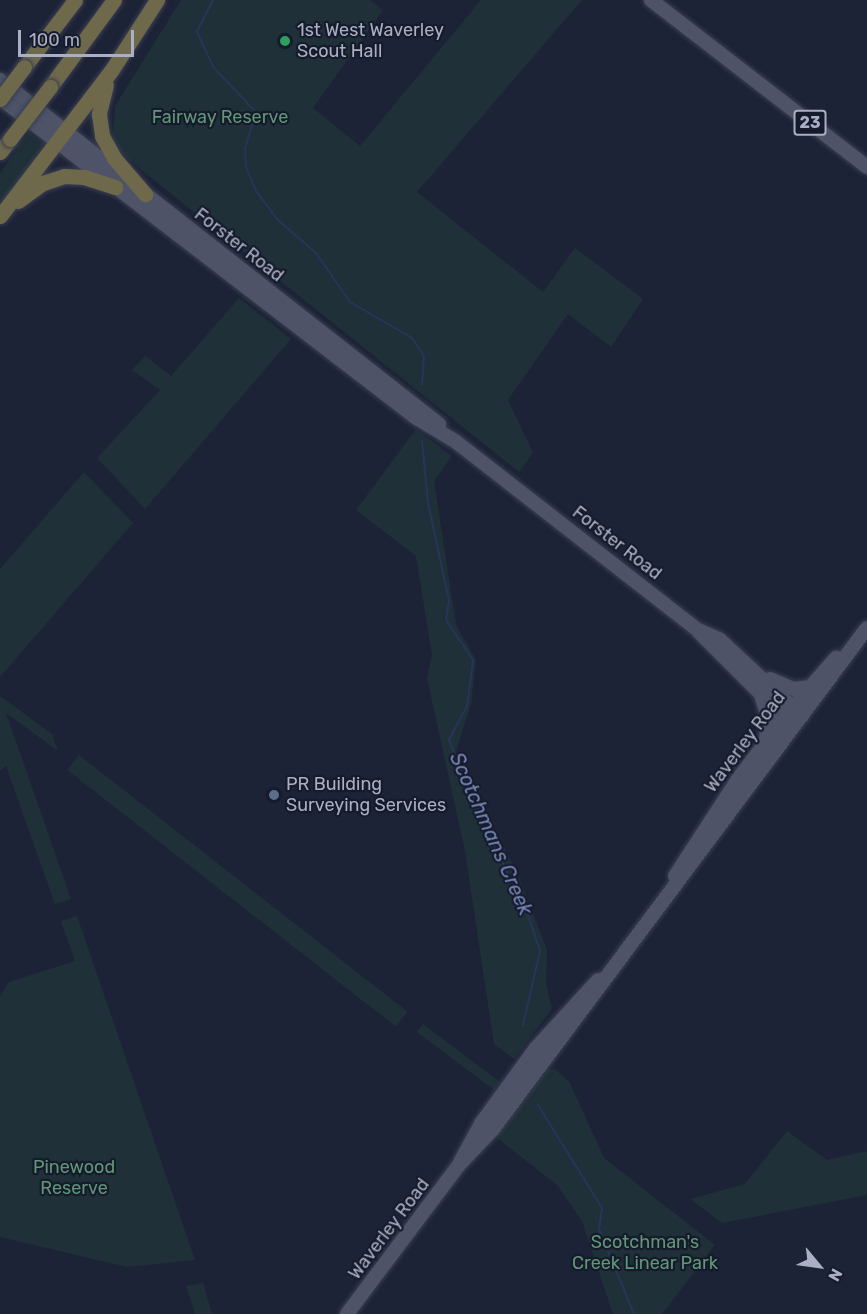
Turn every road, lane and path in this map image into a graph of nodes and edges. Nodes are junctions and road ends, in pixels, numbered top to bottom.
1 (75, 0) edge
2 (114, 0) edge
3 (157, 0) edge
4 (651, 0) edge
5 (111, 71) junction
6 (0, 80) edge
7 (0, 99) edge
8 (61, 137) junction
9 (0, 152) edge
10 (867, 167) edge
11 (115, 187) junction
12 (145, 195) junction
13 (0, 216) edge
14 (347, 359) junction
15 (867, 627) edge
16 (698, 630) junction
17 (760, 674) junction
18 (811, 687) junction
19 (759, 693) junction
20 (793, 717) junction
21 (763, 747) junction
22 (744, 783) junction
23 (346, 1314) edge

1 - 7 highway, bridge
2 - 9 highway, bridge
3 - 5 highway
4 - 10 main road, 23
5 - 8 highway
5 - 12 highway
6 - 8 main road, Forster Road
7 - 8 main road, Forster Road
8 - 11 main road, Forster Road
8 - 12 main road, Forster Road
8 - 13 highway
11 - 13 highway
11 - 14 main road, Forster Road
12 - 14 main road, Forster Road
14 - 16 main road, Forster Road
15 - 18 main road, Waverley Road
15 - 20 main road, Waverley Road
16 - 17 main road, Forster Road
16 - 19 main road, Forster Road
17 - 18 main road
17 - 20 main road, Forster Road
18 - 20 main road, Waverley Road
19 - 20 main road, Forster Road
19 - 21 main road
20 - 21 main road, Waverley Road
20 - 22 main road, Waverley Road
21 - 22 main road, Waverley Road
22 - 23 main road, Waverley Road

